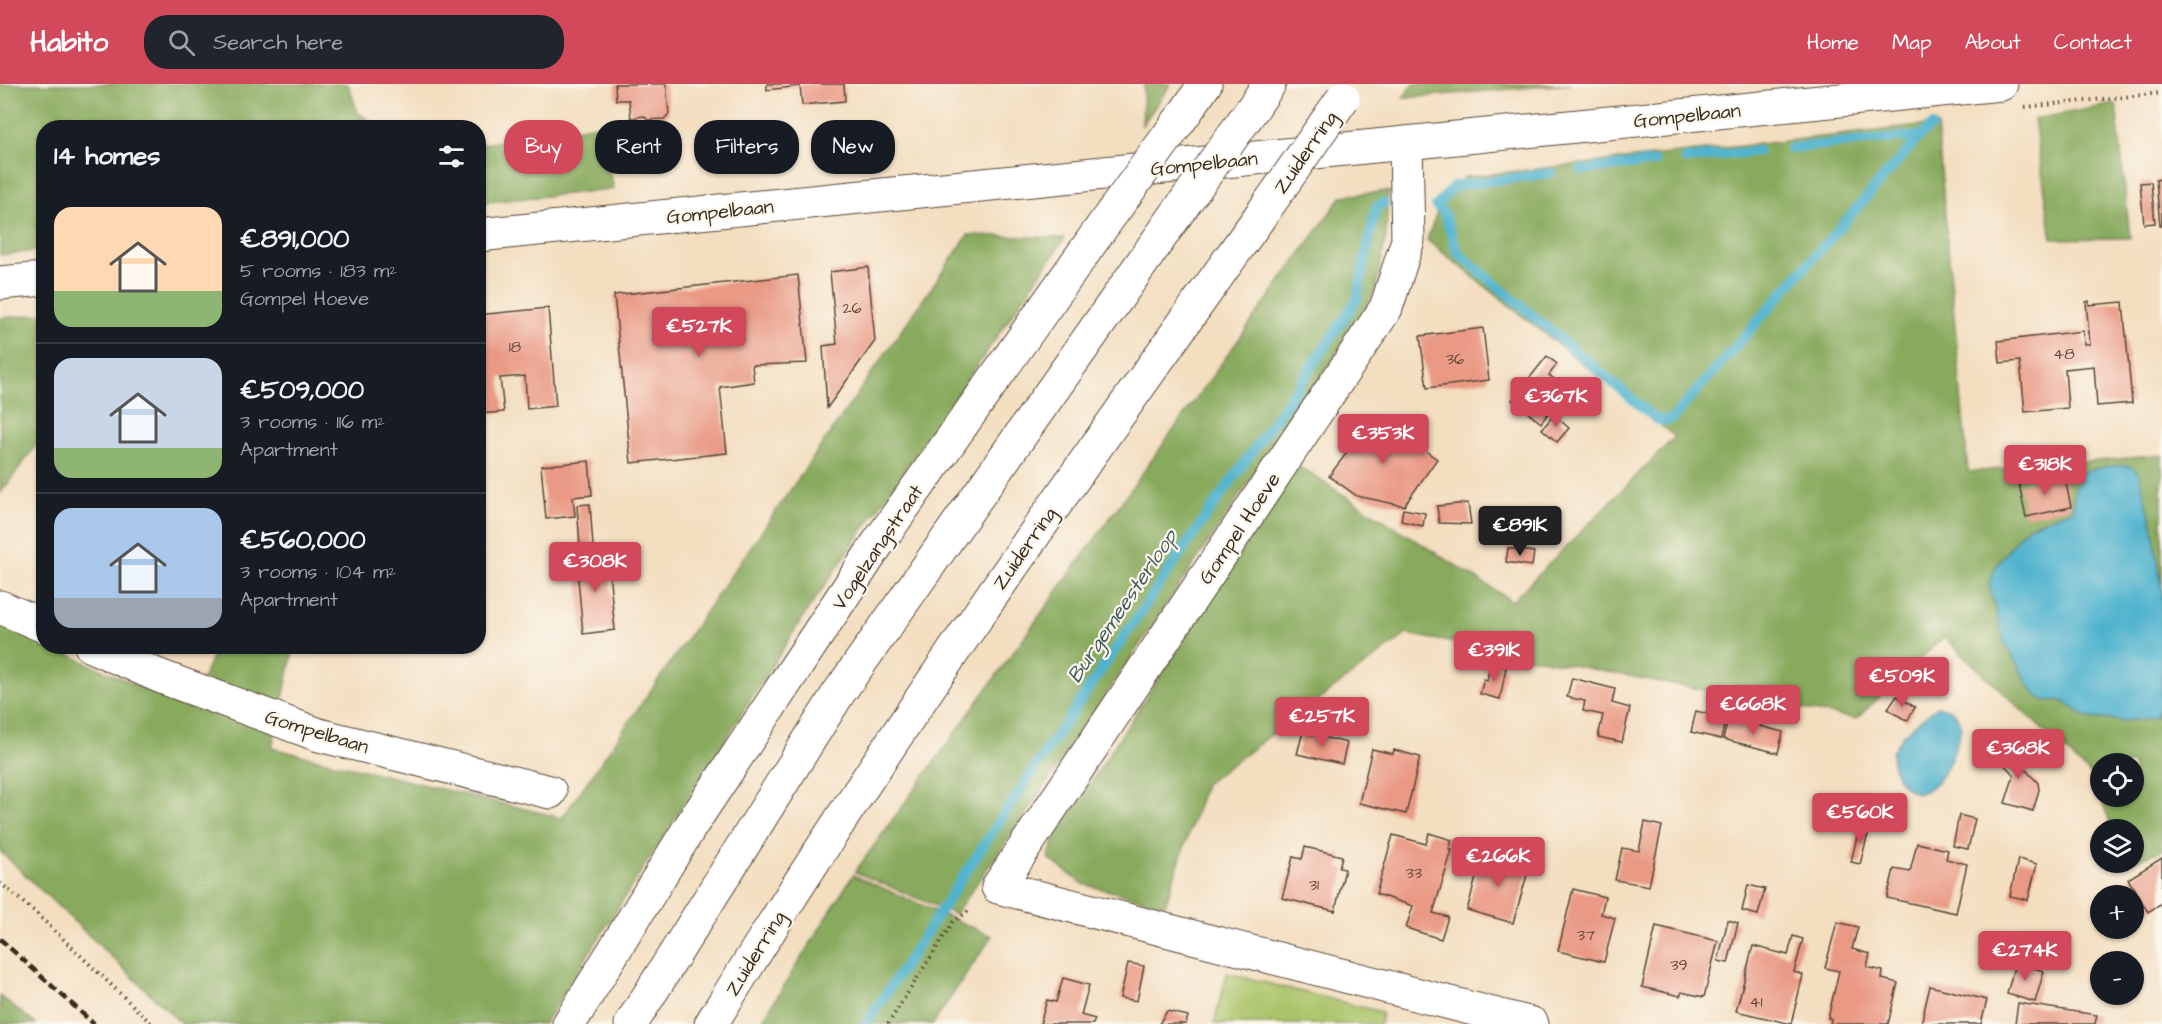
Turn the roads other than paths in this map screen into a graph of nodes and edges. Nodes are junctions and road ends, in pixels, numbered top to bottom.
1 (1205, 84) edge
2 (2001, 84) edge
3 (1349, 91) edge
4 (1261, 96) edge
5 (1406, 143) junction
6 (486, 235) edge
7 (36, 280) edge
8 (0, 283) edge
9 (0, 607) edge
10 (36, 623) edge
11 (109, 654) edge
12 (550, 792) dead end
13 (569, 1024) edge
14 (631, 1024) edge
15 (711, 1024) edge
16 (1532, 1024) edge

1 - 13 main road, Vogelzangstraat, bridge
2 - 5 main road, Gompelbaan
3 - 15 main road, Zuiderring, bridge
4 - 14 main road, bridge
5 - 6 main road, Gompelbaan
5 - 16 main road, Gompel Hoeve
7 - 8 main road
9 - 10 main road
11 - 12 main road, Gompelbaan

